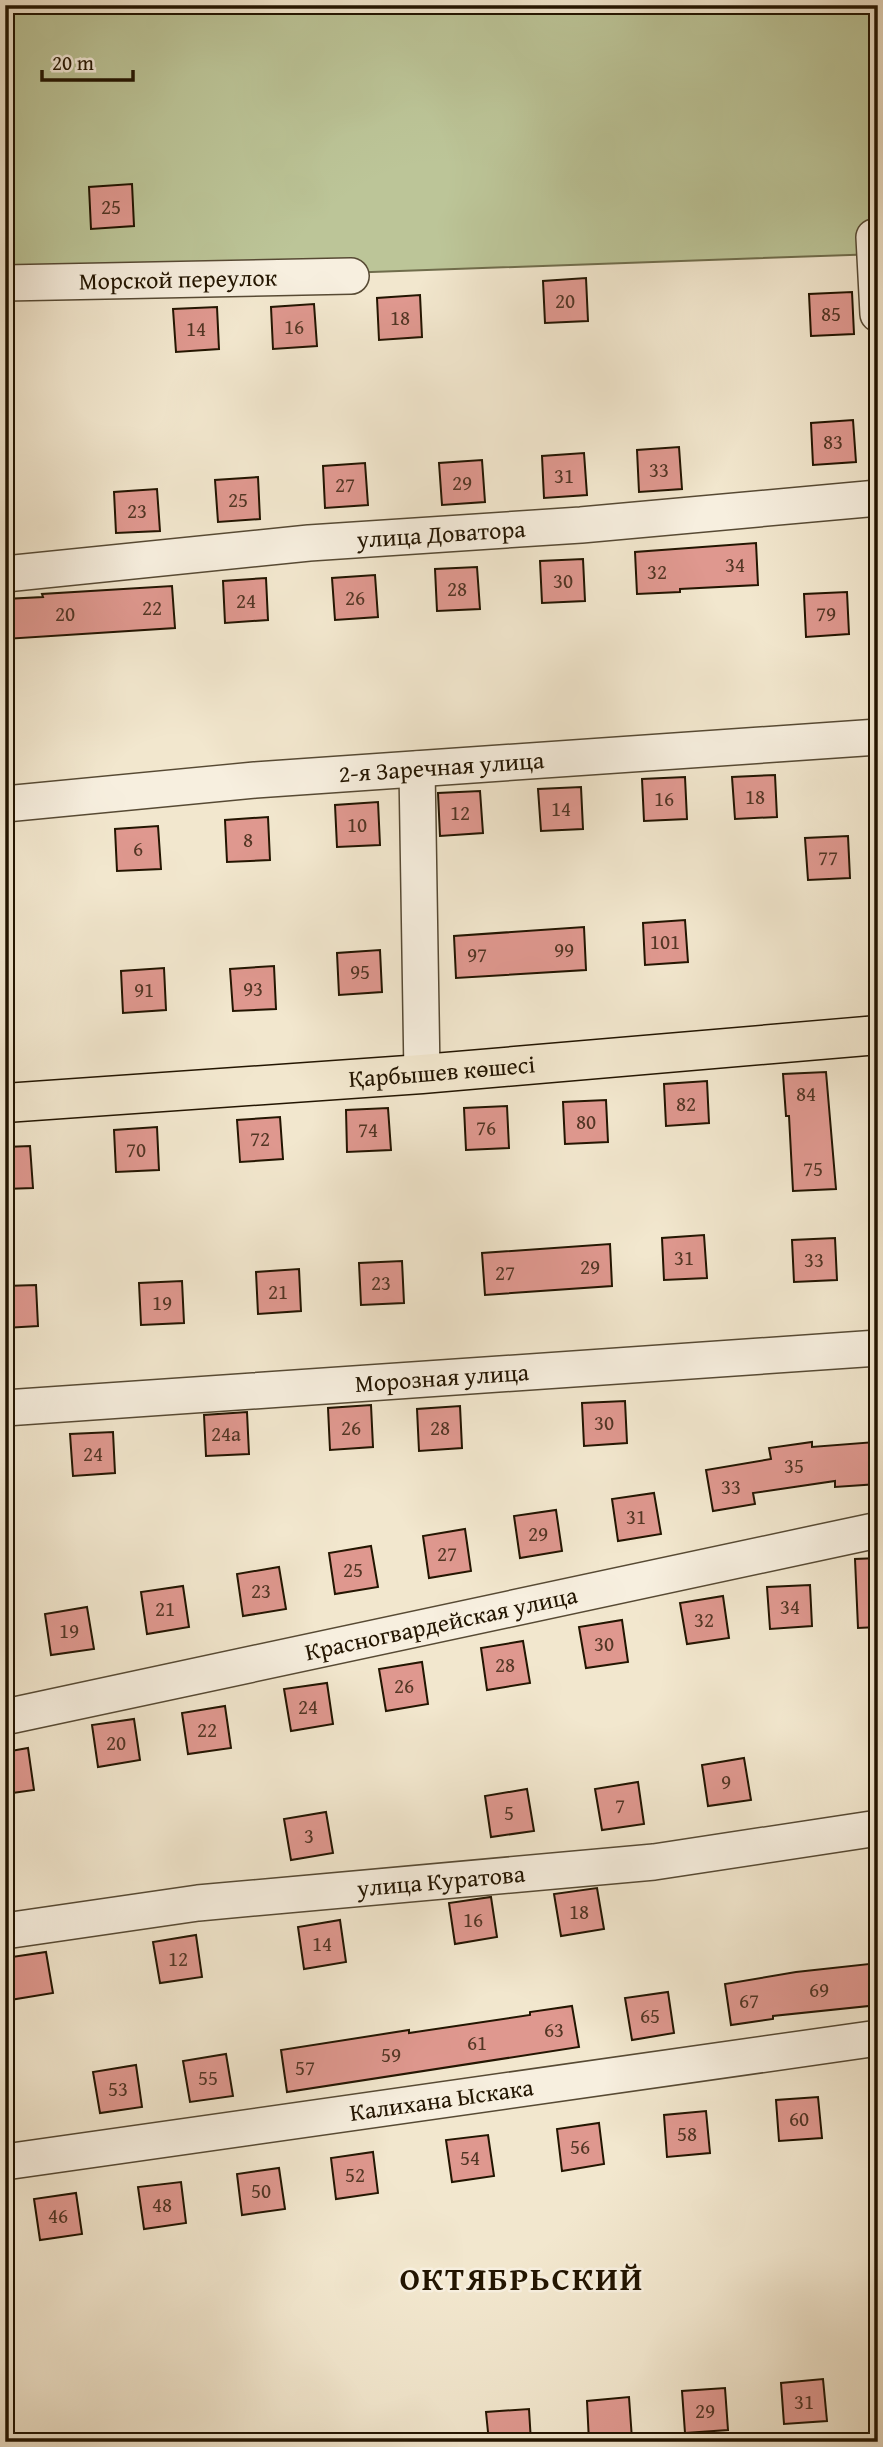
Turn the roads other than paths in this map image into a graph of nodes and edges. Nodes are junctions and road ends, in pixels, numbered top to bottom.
1 (874, 237) dead end
2 (351, 276) dead end
3 (5, 283) edge
4 (878, 314) edge
5 (878, 498) edge
6 (5, 575) edge
7 (878, 737) edge
8 (417, 769) junction
9 (5, 804) edge
10 (878, 1035) edge
11 (422, 1074) junction
12 (5, 1103) edge
13 (878, 1348) edge
14 (5, 1408) edge
15 (878, 1530) edge
16 (5, 1717) edge
17 (878, 1828) edge
18 (5, 1931) edge
19 (878, 2038) edge
20 (5, 2162) edge

1 - 4 street
2 - 3 street, Морской переулок
5 - 6 street, улица Доватора
7 - 8 street, 2-я Заречная улица
8 - 9 street, 2-я Заречная улица
8 - 11 street
10 - 11 main road, Қарбышев көшесі
11 - 12 main road, Қарбышев көшесі
13 - 14 street, Морозная улица
15 - 16 street, Красногвардейская улица
17 - 18 street, улица Куратова
19 - 20 street, Калихана Ыскака

